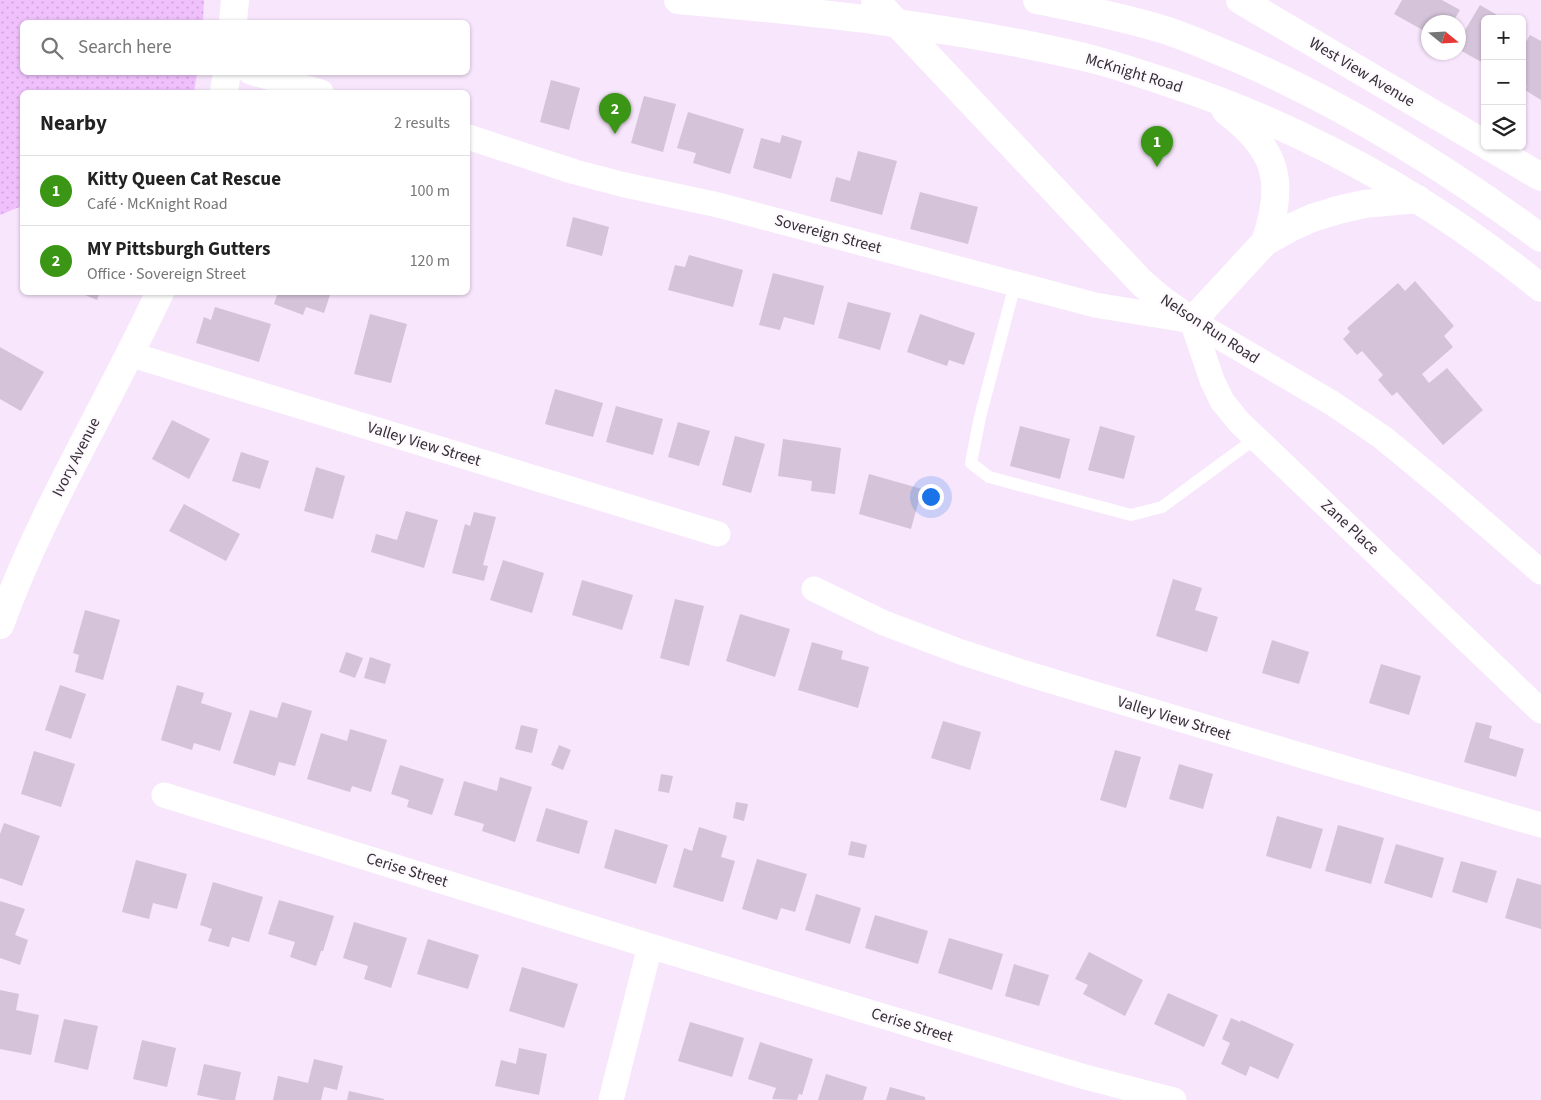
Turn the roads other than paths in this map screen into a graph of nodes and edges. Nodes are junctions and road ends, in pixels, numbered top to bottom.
1 (235, 0) edge
2 (678, 0) edge
3 (875, 0) edge
4 (1037, 0) edge
5 (1096, 0) edge
6 (1240, 0) edge
7 (233, 20) edge
8 (1160, 28) junction
9 (227, 75) edge
10 (261, 75) edge
11 (224, 90) edge
12 (314, 90) edge
13 (1204, 94) junction
14 (470, 138) edge
15 (1481, 142) edge
16 (1495, 150) edge
17 (1541, 177) edge
18 (1418, 199) junction
19 (1541, 238) edge
20 (1265, 242) junction
21 (1015, 284) junction
22 (1541, 288) edge
23 (158, 295) edge
24 (1192, 321) junction
25 (129, 354) junction
26 (1256, 438) junction
27 (718, 534) dead end
28 (1541, 572) edge
29 (814, 589) dead end
30 (0, 625) edge
31 (1541, 711) edge
32 (164, 795) dead end
33 (1541, 825) edge
34 (650, 946) junction
35 (611, 1100) edge
36 (1174, 1100) edge

1 - 7 main road
2 - 13 main road, McKnight Road
3 - 24 main road, Nelson Run Road
4 - 8 main road
5 - 8 main road
6 - 15 main road, West View Avenue
8 - 19 main road
9 - 11 main road
10 - 12 street
13 - 18 main road, McKnight Road
13 - 20 main road
14 - 21 street, Sovereign Street
16 - 17 main road
18 - 20 main road
18 - 22 main road, McKnight Road
20 - 24 main road
21 - 24 street, Sovereign Street
21 - 26 lane
23 - 25 main road, Ivory Avenue
24 - 26 street, Zane Place
24 - 28 street, Nelson Run Road
25 - 27 street, Valley View Street
25 - 30 main road, Ivory Avenue
26 - 31 street, Zane Place
29 - 33 street, Valley View Street
32 - 34 street, Cerise Street
34 - 35 street
34 - 36 street, Cerise Street

